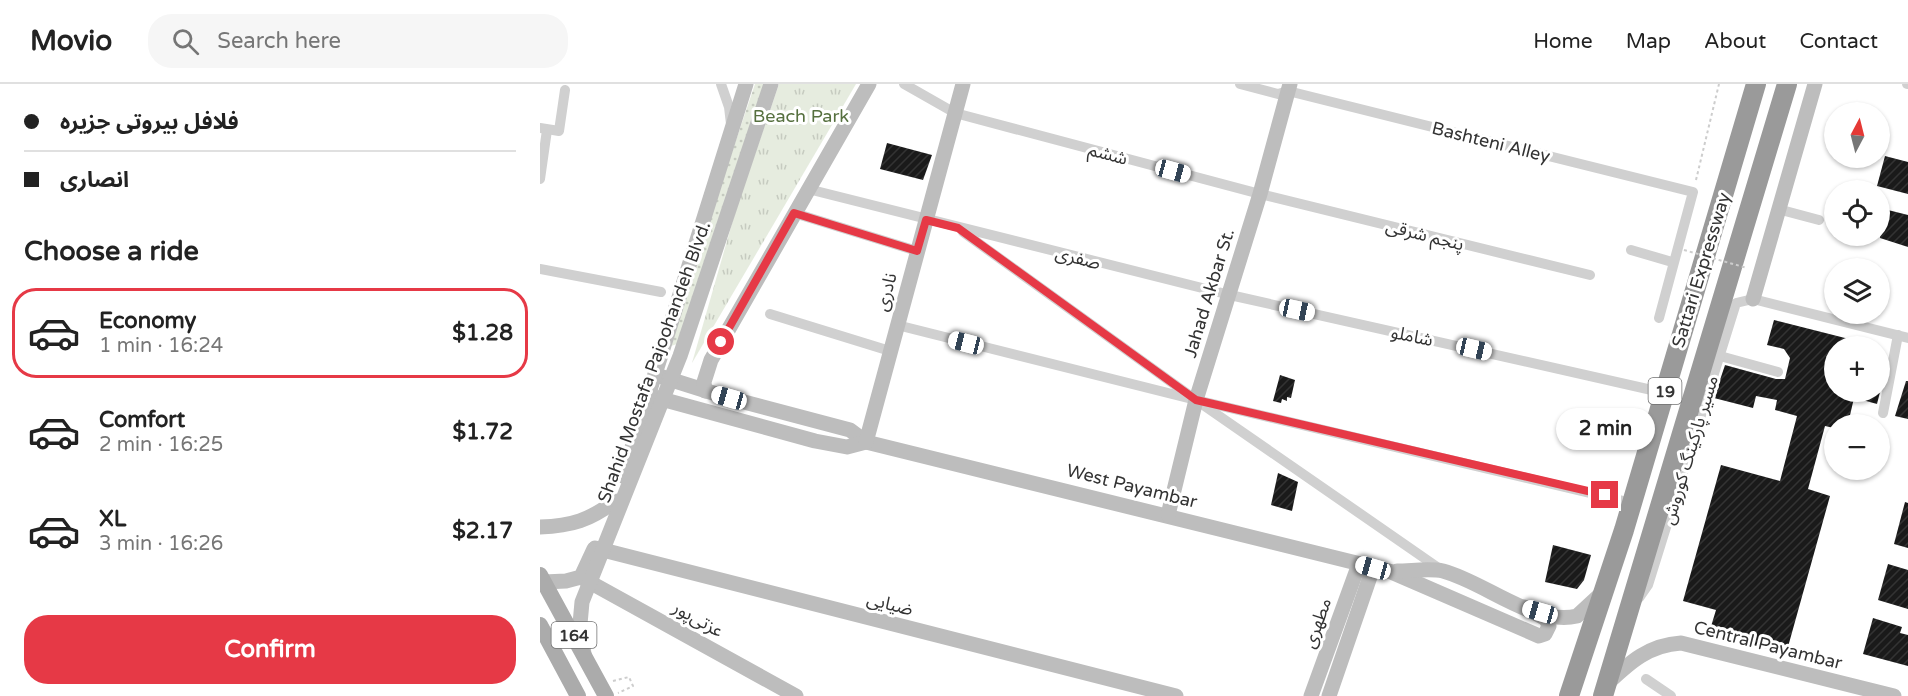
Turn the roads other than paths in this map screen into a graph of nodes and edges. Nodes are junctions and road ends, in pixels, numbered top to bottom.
1 (721, 84) edge
2 (746, 84) edge
3 (771, 84) edge
4 (868, 84) edge
5 (904, 84) edge
6 (963, 84) edge
7 (1240, 84) edge
8 (1756, 84) edge
9 (1786, 84) edge
10 (1815, 84) edge
11 (1286, 86) edge
12 (565, 90) dead end
13 (955, 113) junction
14 (731, 126) junction
15 (544, 129) edge
16 (540, 179) edge
17 (808, 189) junction
18 (1260, 194) junction
19 (1778, 209) junction
20 (794, 213) junction
21 (926, 220) junction
22 (1818, 220) dead end
23 (958, 228) junction
24 (1631, 250) dead end
25 (917, 251) junction
26 (1672, 262) junction
27 (540, 269) edge
28 (1590, 275) dead end
29 (661, 292) dead end
30 (1230, 295) junction
31 (1753, 299) junction
32 (770, 314) dead end
33 (1659, 318) dead end
34 (897, 325) junction
35 (1903, 337) edge
36 (890, 351) junction
37 (1720, 356) junction
38 (1778, 372) dead end
39 (663, 377) junction
40 (705, 391) junction
41 (1665, 393) junction
42 (657, 398) junction
43 (1196, 400) junction
44 (1883, 412) dead end
45 (866, 442) junction
46 (615, 501) junction
47 (1632, 503) junction
48 (1168, 514) junction
49 (540, 527) edge
50 (599, 550) junction
51 (1366, 566) junction
52 (1389, 571) junction
53 (1442, 571) junction
54 (542, 578) edge
55 (586, 580) junction
56 (1603, 592) junction
57 (1524, 607) junction
58 (1631, 609) junction
59 (540, 625) edge
60 (584, 654) junction
61 (1646, 679) dead end
62 (1606, 689) edge
63 (578, 696) edge
64 (606, 696) edge
65 (796, 696) edge
66 (1176, 696) edge
67 (1311, 696) edge
68 (1329, 696) edge
69 (1569, 696) edge
70 (1671, 696) edge
71 (1894, 696) edge

1 - 14 street
2 - 14 main road, Shahid Mostafa Pajoohandeh Blvd.
3 - 39 main road, Shahid Mostafa Pajoohandeh Blvd.
4 - 17 main road
5 - 13 street, ششم
6 - 13 main road, نادری
7 - 11 street, Bashteni Alley
8 - 41 highway, Sattari Expressway / 19
9 - 58 highway, Sattari Expressway / 19
10 - 19 main road
11 - 18 main road, Jahad Akbar St.
11 - 26 street, Bashteni Alley
12 - 15 street
13 - 18 street, ششم
13 - 21 main road, نادری
14 - 39 main road, Shahid Mostafa Pajoohandeh Blvd.
15 - 16 street
17 - 20 main road
17 - 21 street, صفری
18 - 28 street, پنجم شرقی
18 - 30 main road, Jahad Akbar St.
19 - 22 street
19 - 31 main road
20 - 25 street
20 - 40 main road
21 - 23 street, صفری
21 - 25 main road, نادری
23 - 30 street, صفری
23 - 43 street
24 - 26 street
25 - 34 main road, نادری
26 - 33 street
27 - 29 street
30 - 41 street, شاملو
30 - 43 main road, Jahad Akbar St.
31 - 35 street
31 - 37 street, مسیر پارکینگ کوروش
32 - 36 street
34 - 36 main road, نادری
34 - 43 street
35 - 44 street
36 - 45 main road, نادری
37 - 38 street
37 - 58 street, مسیر پارکینگ کوروش
39 - 40 main road, West Payambar
39 - 42 main road, Shahid Mostafa Pajoohandeh Blvd.
40 - 45 main road, West Payambar
41 - 47 highway, Sattari Expressway / 19
42 - 45 main road, West Payambar
42 - 46 main road, Shahid Mostafa Pajoohandeh Blvd.
42 - 50 main road, Shahid Mostafa Pajoohandeh Blvd.
43 - 47 street
43 - 48 main road, Jahad Akbar St.
43 - 53 street
45 - 48 main road, West Payambar
46 - 49 main road
46 - 50 main road, Shahid Mostafa Pajoohandeh Blvd.
47 - 56 highway, Sattari Expressway / 19
48 - 51 main road, West Payambar
50 - 55 main road, Shahid Mostafa Pajoohandeh Blvd.
50 - 66 main road, ضیایی
51 - 52 main road, West Payambar
51 - 67 main road, مطهری
51 - 68 main road, مطهری
52 - 53 main road, West Payambar
52 - 57 main road, West Payambar
53 - 57 main road, West Payambar
54 - 55 main road
54 - 60 main road, 164
55 - 60 main road, Shahid Mostafa Pajoohandeh Blvd.
55 - 65 main road, عزتی‌پور
56 - 57 main road, West Payambar
56 - 69 highway, Sattari Expressway / 19
58 - 62 highway, Sattari Expressway / 19
59 - 63 main road, 164
60 - 64 main road, 164
61 - 70 street
62 - 71 main road, Central Payambar

